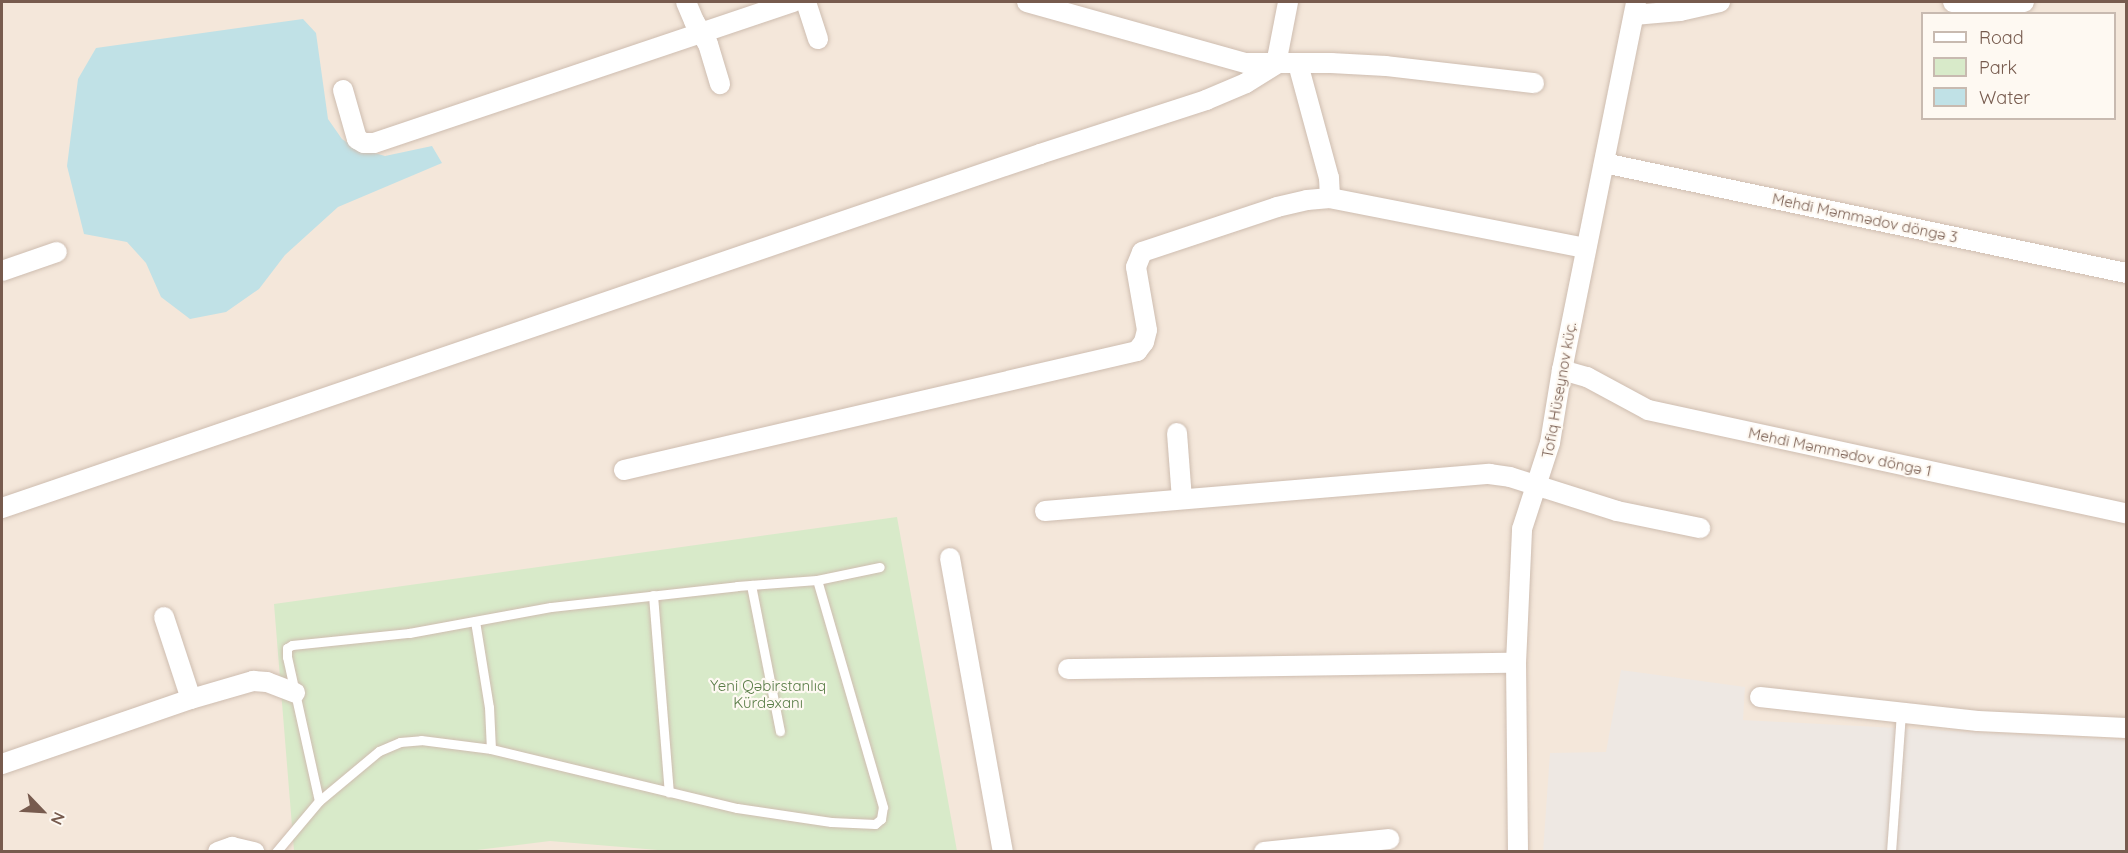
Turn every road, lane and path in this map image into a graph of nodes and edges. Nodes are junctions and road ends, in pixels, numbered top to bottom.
1 (686, 2) edge
2 (794, 2) edge
3 (807, 2) edge
4 (1027, 2) edge
5 (1288, 2) edge
6 (1720, 2) edge
7 (1953, 2) edge
8 (2024, 2) edge
9 (1635, 8) edge
10 (701, 33) junction
11 (818, 39) dead end
12 (1276, 64) junction
13 (1298, 64) junction
14 (1534, 83) dead end
15 (720, 84) dead end
16 (343, 90) dead end
17 (1604, 163) junction
18 (1330, 198) junction
19 (1586, 248) junction
20 (57, 252) dead end
21 (2, 271) edge
22 (2127, 273) edge
23 (1562, 370) junction
24 (1177, 433) dead end
25 (624, 470) dead end
26 (1536, 487) junction
27 (1182, 499) junction
28 (2, 508) edge
29 (1045, 511) dead end
30 (2127, 513) edge
31 (1700, 528) dead end
32 (950, 558) dead end
33 (880, 567) dead end
34 (817, 580) junction
35 (751, 585) junction
36 (653, 596) junction
37 (164, 617) dead end
38 (475, 621) junction
39 (1516, 663) junction
40 (1068, 669) dead end
41 (295, 693) junction
42 (1760, 697) dead end
43 (191, 699) junction
44 (1901, 712) junction
45 (2127, 728) edge
46 (780, 731) dead end
47 (491, 749) junction
48 (2, 764) edge
49 (669, 792) junction
50 (319, 801) junction
51 (1389, 839) dead end
52 (218, 852) edge
53 (254, 852) edge
54 (276, 852) edge
55 (1002, 852) edge
56 (1264, 852) edge
57 (1518, 852) edge
58 (1891, 852) edge

1 - 10 street
2 - 10 street
3 - 11 street
4 - 12 street
5 - 12 street
6 - 9 street
7 - 8 street
9 - 17 street, Tofiq Hüseynov küç.
10 - 15 street
10 - 16 street
12 - 13 street
12 - 28 street
13 - 14 street
13 - 18 street
17 - 19 street, Tofiq Hüseynov küç.
17 - 22 street, Mehdi Məmmədov döngə 3
18 - 19 street
18 - 25 street
19 - 23 street, Tofiq Hüseynov küç.
20 - 21 street
23 - 26 street, Tofiq Hüseynov küç.
23 - 30 street, Mehdi Məmmədov döngə 1
24 - 27 street
26 - 27 street
26 - 31 street
26 - 39 street, Tofiq Hüseynov küç.
27 - 29 street
32 - 55 street
33 - 34 lane
34 - 35 lane
34 - 49 lane
35 - 36 lane
35 - 46 lane
36 - 38 lane
36 - 49 lane
37 - 43 street
38 - 41 lane
38 - 47 lane
39 - 40 street
39 - 57 street, Tofiq Hüseynov küç.
41 - 43 street
41 - 50 lane
42 - 44 street
43 - 48 street
44 - 45 street
44 - 58 lane
47 - 49 lane
47 - 50 lane
50 - 54 lane
51 - 56 street
52 - 53 street

